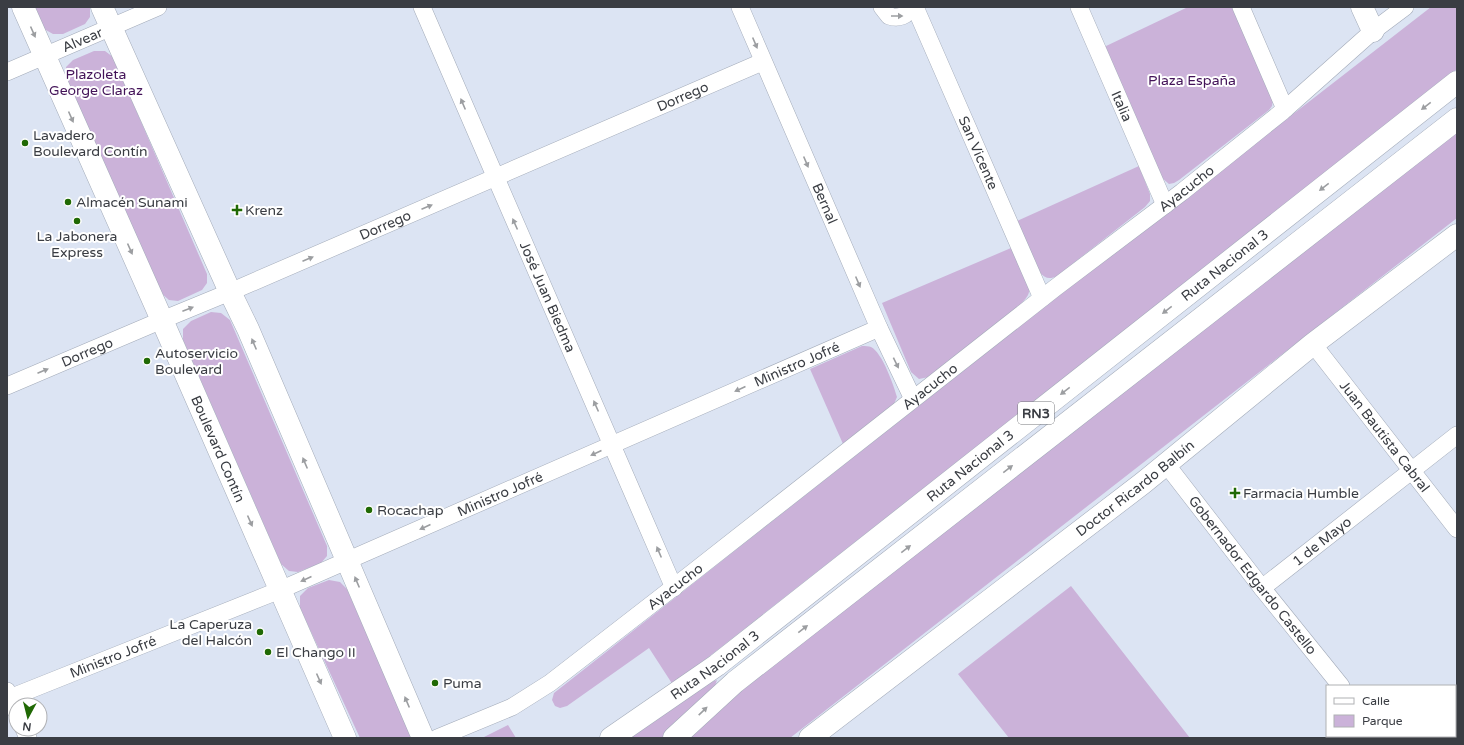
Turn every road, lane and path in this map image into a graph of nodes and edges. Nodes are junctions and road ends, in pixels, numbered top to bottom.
1 (23, 7) edge
2 (102, 7) edge
3 (158, 7) edge
4 (422, 7) edge
5 (740, 7) edge
6 (882, 7) edge
7 (912, 7) edge
8 (915, 7) edge
9 (1079, 7) edge
10 (1241, 7) edge
11 (1362, 7) edge
12 (1405, 7) edge
13 (111, 28) junction
14 (1373, 31) junction
15 (44, 56) junction
16 (762, 62) junction
17 (7, 72) edge
18 (1457, 82) edge
19 (1285, 109) junction
20 (1457, 119) edge
21 (495, 178) junction
22 (1166, 204) junction
23 (1457, 235) edge
24 (230, 292) junction
25 (1042, 298) junction
26 (162, 320) junction
27 (878, 328) junction
28 (1313, 344) junction
29 (7, 386) edge
30 (913, 399) junction
31 (1457, 435) edge
32 (613, 445) junction
33 (1166, 464) junction
34 (1412, 470) junction
35 (1457, 529) edge
36 (348, 561) junction
37 (674, 588) junction
38 (1262, 588) junction
39 (280, 590) junction
40 (1340, 685) edge
41 (17, 697) edge
42 (345, 738) edge
43 (423, 738) edge
44 (436, 738) edge
45 (611, 738) edge
46 (674, 738) edge
47 (810, 738) edge

1 -> 15 main road, Boulevard Contín
2 - 13 main road
3 - 13 street, Alvear
21 -> 4 street, José Juan Biedma
5 -> 16 street, Bernal
6 -> 7 street
8 - 25 street, San Vicente
9 - 22 street, Italia
10 - 19 street
11 - 14 main road
12 - 14 street, Ayacucho
13 - 15 street, Alvear
13 - 24 main road
14 - 19 street, Ayacucho
15 - 17 street, Alvear
15 -> 26 main road, Boulevard Contín
16 - 21 street, Dorrego
16 -> 27 street, Bernal
18 -> 45 main road, Ruta Nacional 3 / RN3
19 - 22 street, Ayacucho
46 -> 20 main road, Ruta Nacional 3 / RN3
24 -> 21 street, Dorrego
32 -> 21 street, José Juan Biedma
22 - 25 street, Ayacucho
23 - 28 main road, Doctor Ricardo Balbín
26 -> 24 street, Dorrego
36 -> 24 main road
25 - 30 street, Ayacucho
29 -> 26 street, Dorrego
26 -> 39 main road, Boulevard Contín
27 -> 30 street, Bernal
27 -> 32 street, Ministro Jofré
28 - 33 main road, Doctor Ricardo Balbín
28 - 34 street, Juan Bautista Cabral
30 - 37 street, Ayacucho
31 - 34 street, 1 de Mayo
32 -> 36 street, Ministro Jofré
37 -> 32 street, José Juan Biedma
33 - 38 street, Gobernador Edgardo Castello
33 - 47 main road, Doctor Ricardo Balbín
34 - 35 street, Juan Bautista Cabral
34 - 38 street, 1 de Mayo
36 -> 39 street, Ministro Jofré
43 -> 36 main road
37 - 44 street, Ayacucho
38 - 40 street, Gobernador Edgardo Castello
39 - 41 street, Ministro Jofré
39 -> 42 main road, Boulevard Contín

